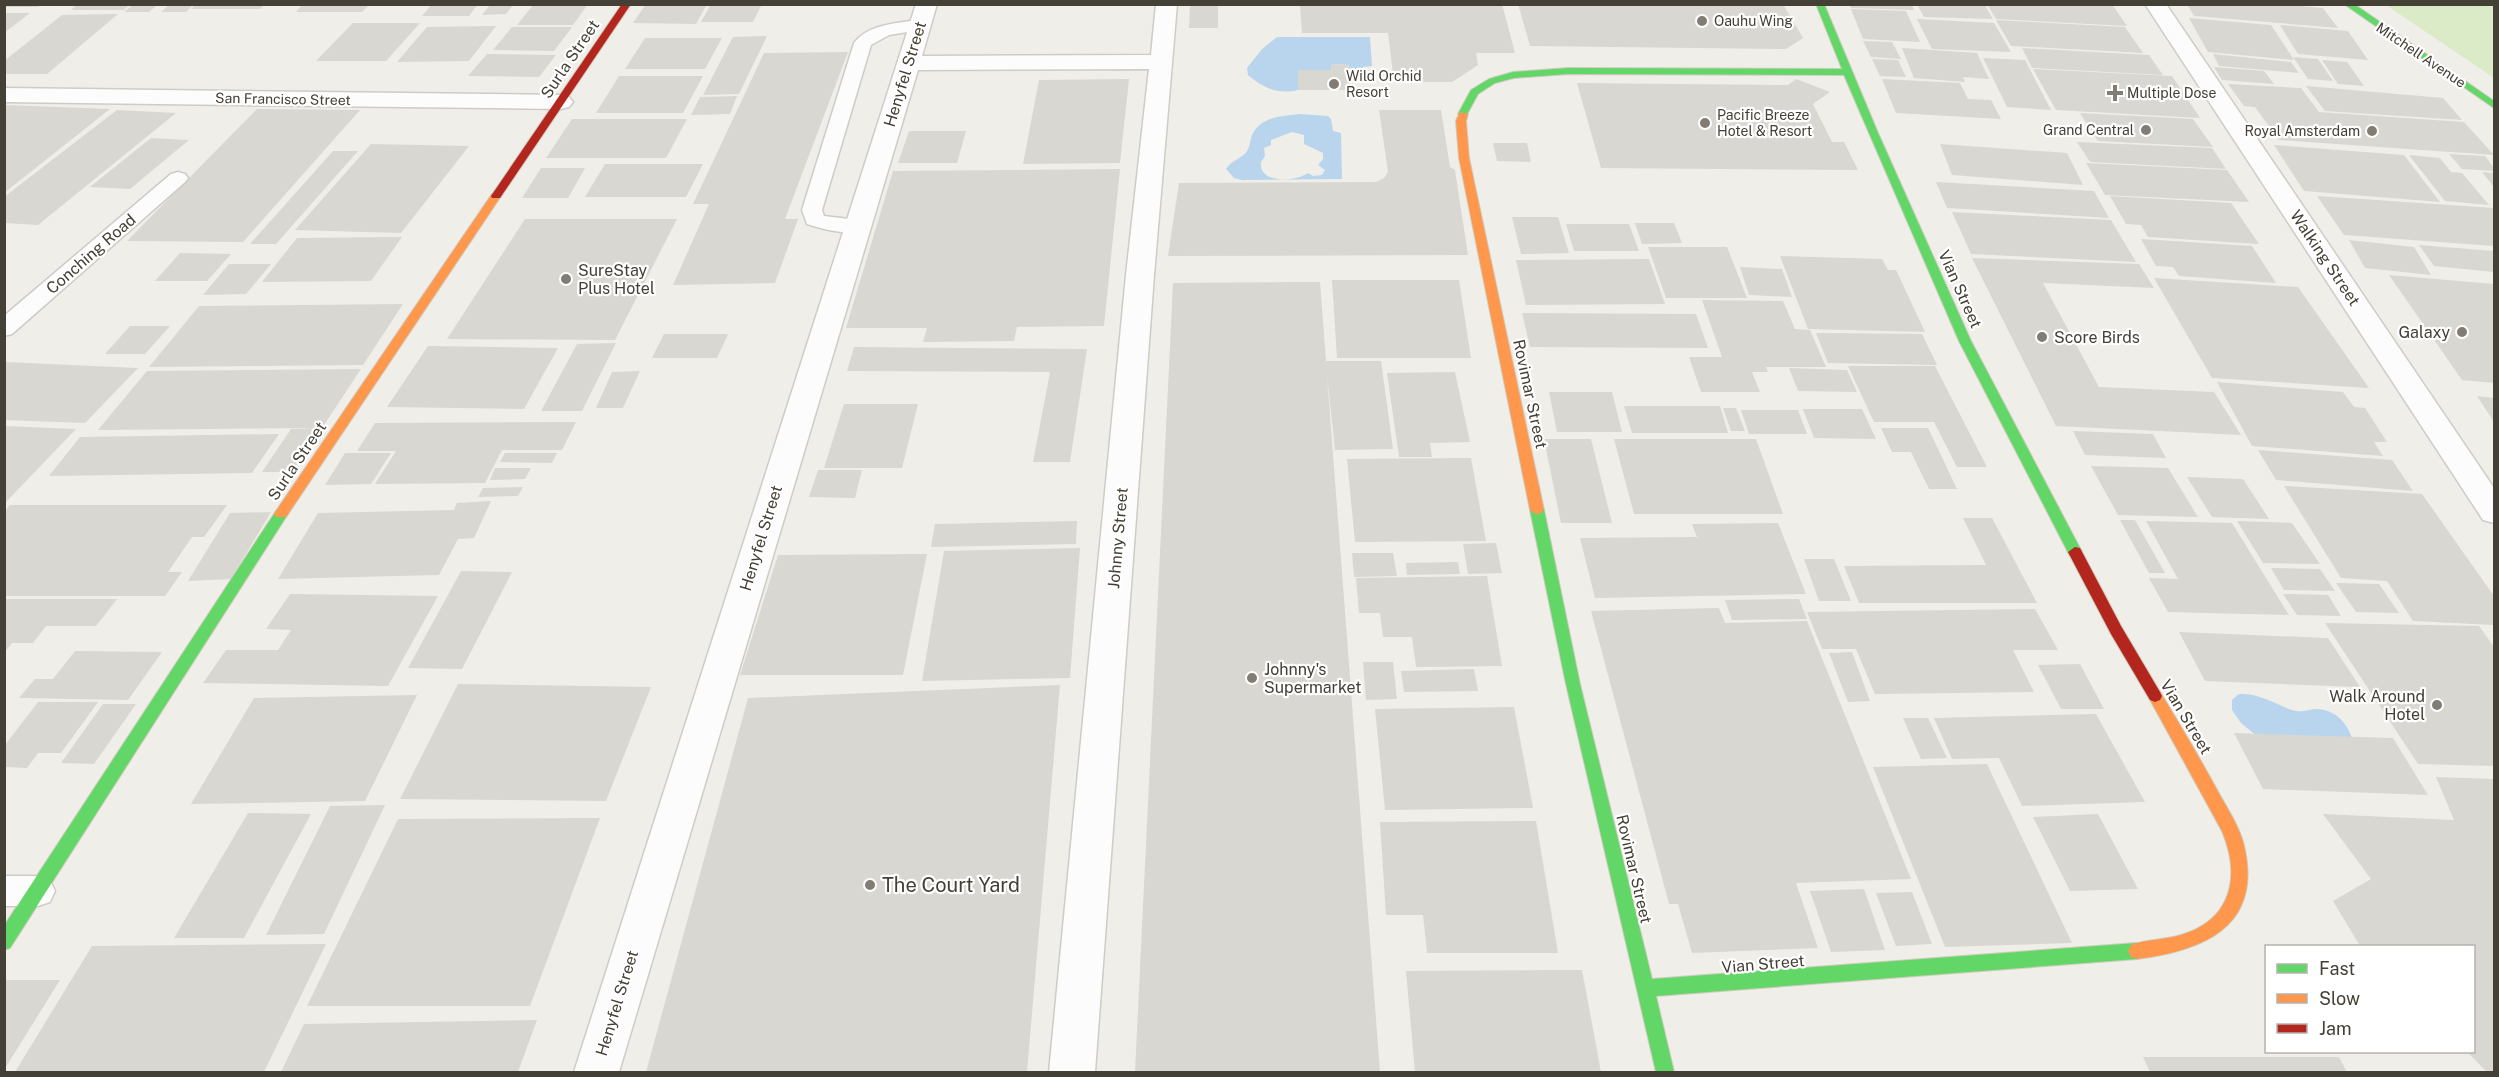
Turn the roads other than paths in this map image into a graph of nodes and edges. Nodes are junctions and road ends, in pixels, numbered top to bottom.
1 (627, 4) edge
2 (1167, 4) edge
3 (1820, 4) edge
4 (2155, 4) edge
5 (2348, 4) edge
6 (924, 15) edge
7 (1162, 62) junction
8 (908, 63) junction
9 (1848, 72) junction
10 (4, 95) edge
11 (561, 102) junction
12 (2494, 105) edge
13 (178, 178) dead end
14 (858, 226) junction
15 (4, 329) edge
16 (2494, 512) edge
17 (4, 891) edge
18 (38, 891) junction
19 (4, 942) edge
20 (1646, 988) junction
21 (596, 1072) edge
22 (1072, 1072) edge
23 (1665, 1072) edge

1 - 11 street, Surla Street
2 - 7 street, Johnny Street
3 - 9 street, Vian Street
4 - 16 street, Walking Street
5 - 12 street, Mitchell Avenue
6 - 8 street, Henyfel Street
6 - 14 lane
7 - 8 street
7 - 22 street, Johnny Street
8 - 14 street, Henyfel Street
9 - 20 street, Rovimar Street
9 - 20 street, Vian Street
10 - 11 street, San Francisco Street
11 - 18 street, Surla Street
13 - 15 lane, Conching Road
14 - 21 street, Henyfel Street
17 - 18 lane
18 - 19 street, Surla Street
20 - 23 street, Rovimar Street

